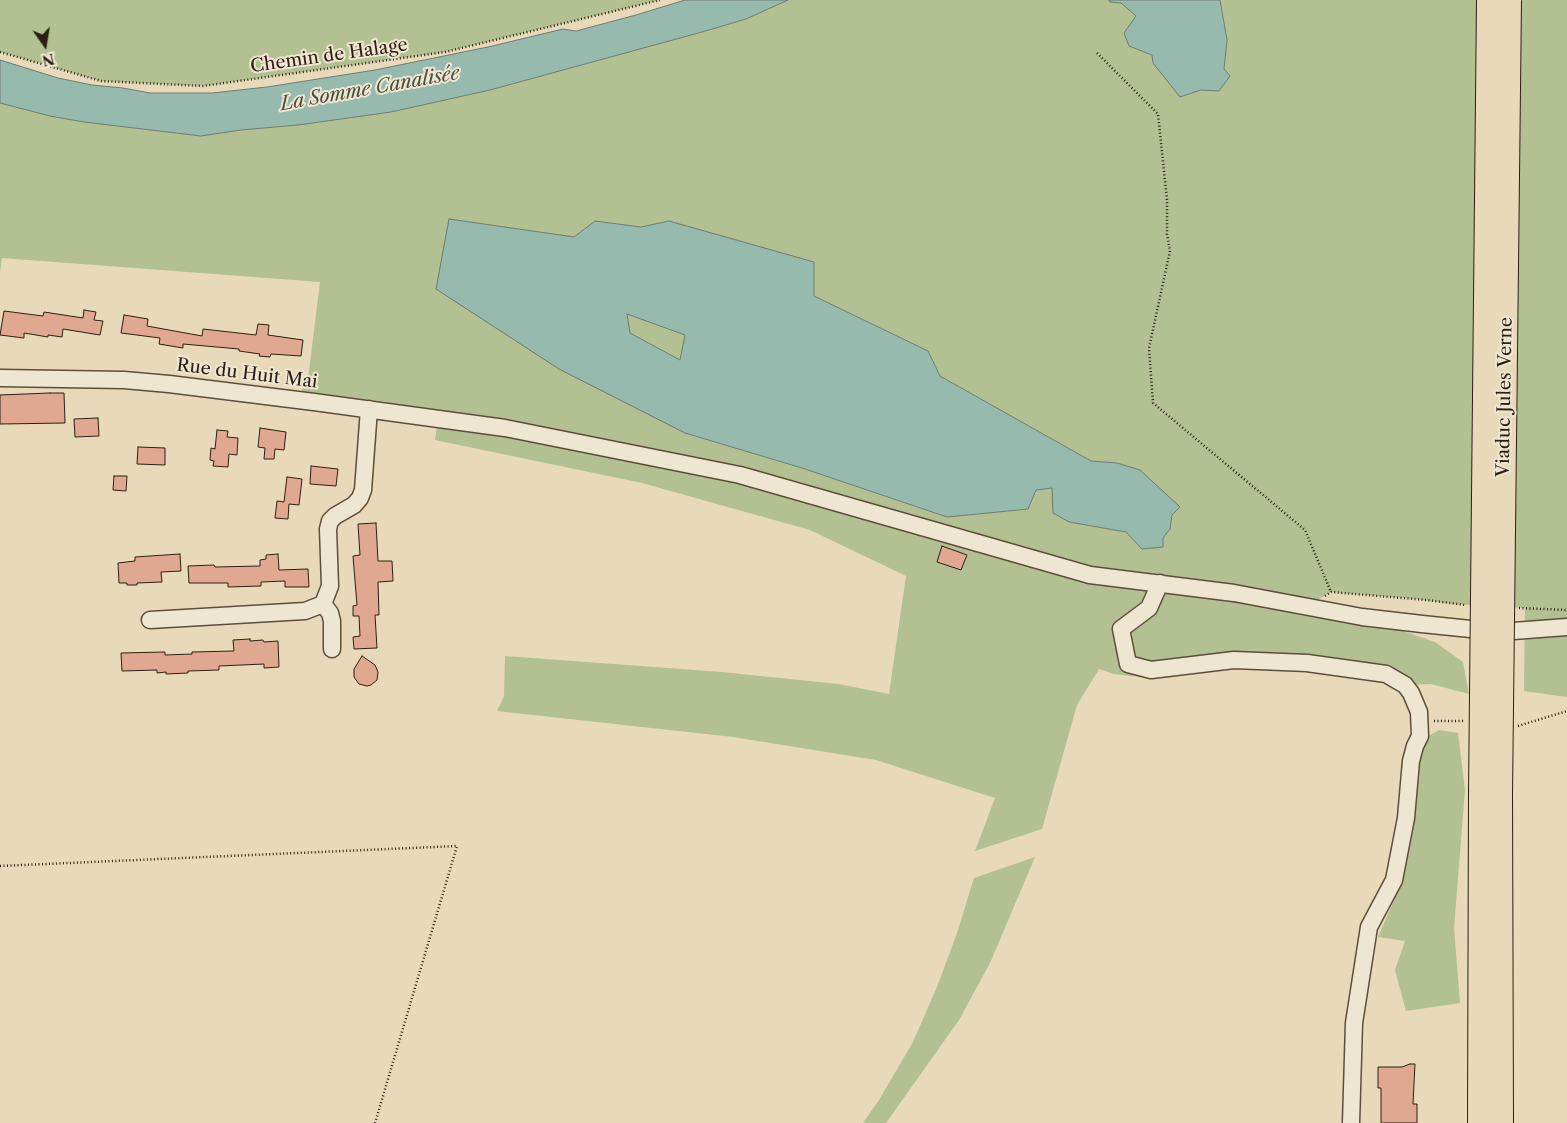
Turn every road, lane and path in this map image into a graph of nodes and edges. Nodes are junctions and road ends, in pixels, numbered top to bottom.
1 (660, 0) edge
2 (1489, 0) edge
3 (1509, 0) edge
4 (0, 52) edge
5 (1097, 53) dead end
6 (0, 378) edge
7 (369, 409) junction
8 (1160, 583) junction
9 (1332, 592) junction
10 (323, 604) junction
11 (1471, 605) dead end
12 (1516, 607) dead end
13 (1325, 610) junction
14 (1567, 610) edge
15 (150, 620) dead end
16 (1567, 627) edge
17 (332, 649) dead end
18 (1491, 794) junction
19 (0, 866) edge
20 (375, 1123) edge
21 (1351, 1123) edge
22 (1480, 1123) edge
23 (1501, 1123) edge

1 - 4 path, Chemin de Halage
2 - 18 highway, Viaduc Jules Verne, bridge
3 - 18 highway, Viaduc Jules Verne, bridge
5 - 9 path
6 - 7 street, Rue du Huit Mai
7 - 8 street, Rue du Huit Mai
7 - 10 street
8 - 13 street, Rue du Huit Mai
8 - 21 street
9 - 11 path
9 - 13 path
10 - 15 street
10 - 17 street
12 - 14 path
13 - 16 street, Rue du Huit Mai
18 - 22 highway
18 - 23 highway
19 - 20 path

